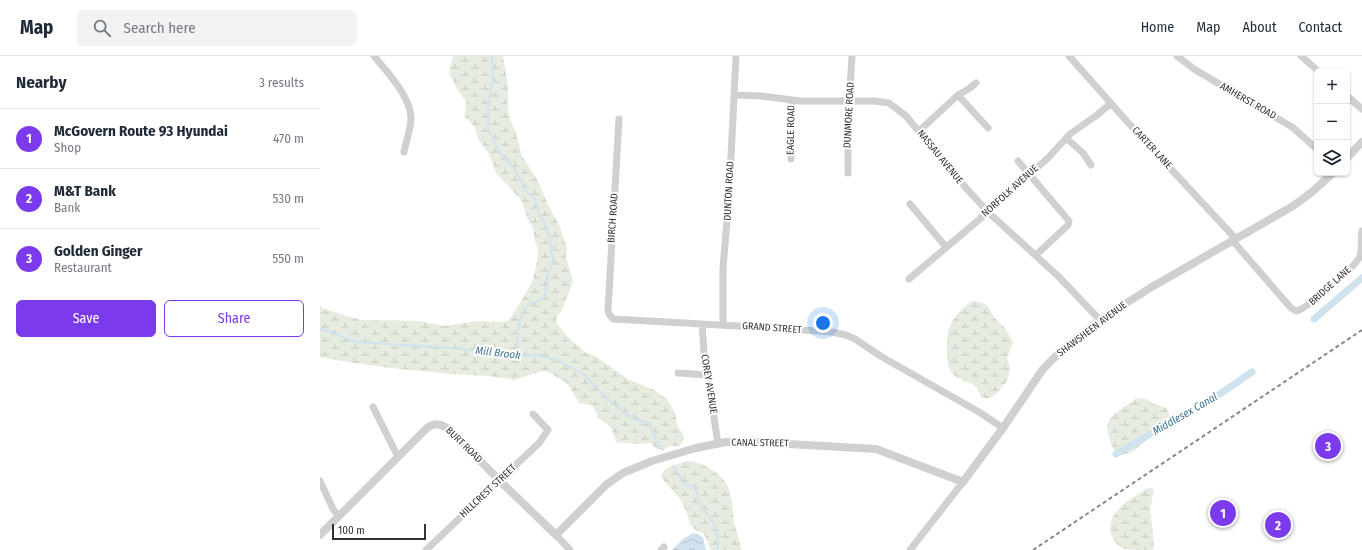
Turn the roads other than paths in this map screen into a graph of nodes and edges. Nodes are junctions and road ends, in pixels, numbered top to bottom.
1 (374, 56) edge
2 (736, 56) edge
3 (852, 56) edge
4 (1069, 56) edge
5 (1177, 56) edge
6 (1301, 56) edge
7 (1315, 68) edge
8 (976, 83) dead end
9 (735, 95) junction
10 (958, 95) junction
11 (1350, 99) edge
12 (792, 100) junction
13 (850, 100) junction
14 (1111, 103) junction
15 (1362, 109) edge
16 (619, 119) dead end
17 (988, 128) dead end
18 (919, 131) junction
19 (1066, 138) junction
20 (1362, 142) edge
21 (1314, 145) edge
22 (404, 152) dead end
23 (1350, 155) edge
24 (791, 159) dead end
25 (1018, 161) dead end
26 (1091, 165) dead end
27 (848, 173) dead end
28 (1030, 174) junction
29 (1330, 176) edge
30 (910, 204) dead end
31 (988, 212) junction
32 (1362, 231) edge
33 (1233, 239) junction
34 (946, 247) junction
35 (1036, 254) junction
36 (909, 279) dead end
37 (611, 317) joint
38 (1100, 320) junction
39 (702, 324) junction
40 (723, 325) junction
41 (678, 373) dead end
42 (708, 375) junction
43 (373, 407) dead end
44 (533, 414) dead end
45 (1003, 428) junction
46 (718, 444) junction
47 (398, 457) junction
48 (320, 481) edge
49 (500, 481) junction
50 (962, 482) junction
51 (339, 516) junction
52 (320, 535) edge
53 (556, 535) junction
54 (426, 550) edge
55 (570, 550) edge
56 (910, 550) edge

1 - 22 street
2 - 9 street, DUNTON ROAD
3 - 13 street, DUNMORE ROAD
4 - 14 street, CARTER LANE
5 - 21 street, AMHERST ROAD
6 - 7 street
8 - 10 street
9 - 12 street, NASSAU AVENUE
9 - 40 street, DUNTON ROAD
10 - 17 street
10 - 18 street
11 - 15 street
12 - 13 street, NASSAU AVENUE
12 - 24 street, EAGLE ROAD
13 - 18 street, NASSAU AVENUE
13 - 27 street, DUNMORE ROAD
14 - 19 street, NORFOLK AVENUE
14 - 33 street, CARTER LANE
16 - 37 street, BIRCH ROAD
18 - 31 street, NASSAU AVENUE
19 - 26 street
19 - 28 street, NORFOLK AVENUE
20 - 23 street
25 - 28 street
28 - 31 street, NORFOLK AVENUE
28 - 35 street
29 - 33 street, SHAWSHEEN AVENUE
30 - 34 street
31 - 34 street, NORFOLK AVENUE
31 - 35 street, NASSAU AVENUE
32 - 33 street, BRIDGE LANE
33 - 38 street, SHAWSHEEN AVENUE
34 - 36 street, NORFOLK AVENUE
35 - 38 street, NASSAU AVENUE
37 - 39 street, GRAND STREET
38 - 45 street, SHAWSHEEN AVENUE
39 - 40 street, GRAND STREET
39 - 42 street, COREY AVENUE
40 - 45 street, GRAND STREET
41 - 42 street
42 - 46 street, COREY AVENUE
43 - 47 street
44 - 49 street, HILLCREST STREET
45 - 50 street, SHAWSHEEN AVENUE
46 - 50 street, CANAL STREET
46 - 53 street, CANAL STREET
47 - 49 street, BURT ROAD
47 - 51 street, BURT ROAD
48 - 51 street
49 - 53 street, BURT ROAD
49 - 54 street, HILLCREST STREET
50 - 56 street, SHAWSHEEN AVENUE
51 - 52 street, BURT ROAD
53 - 55 street, BURT ROAD

